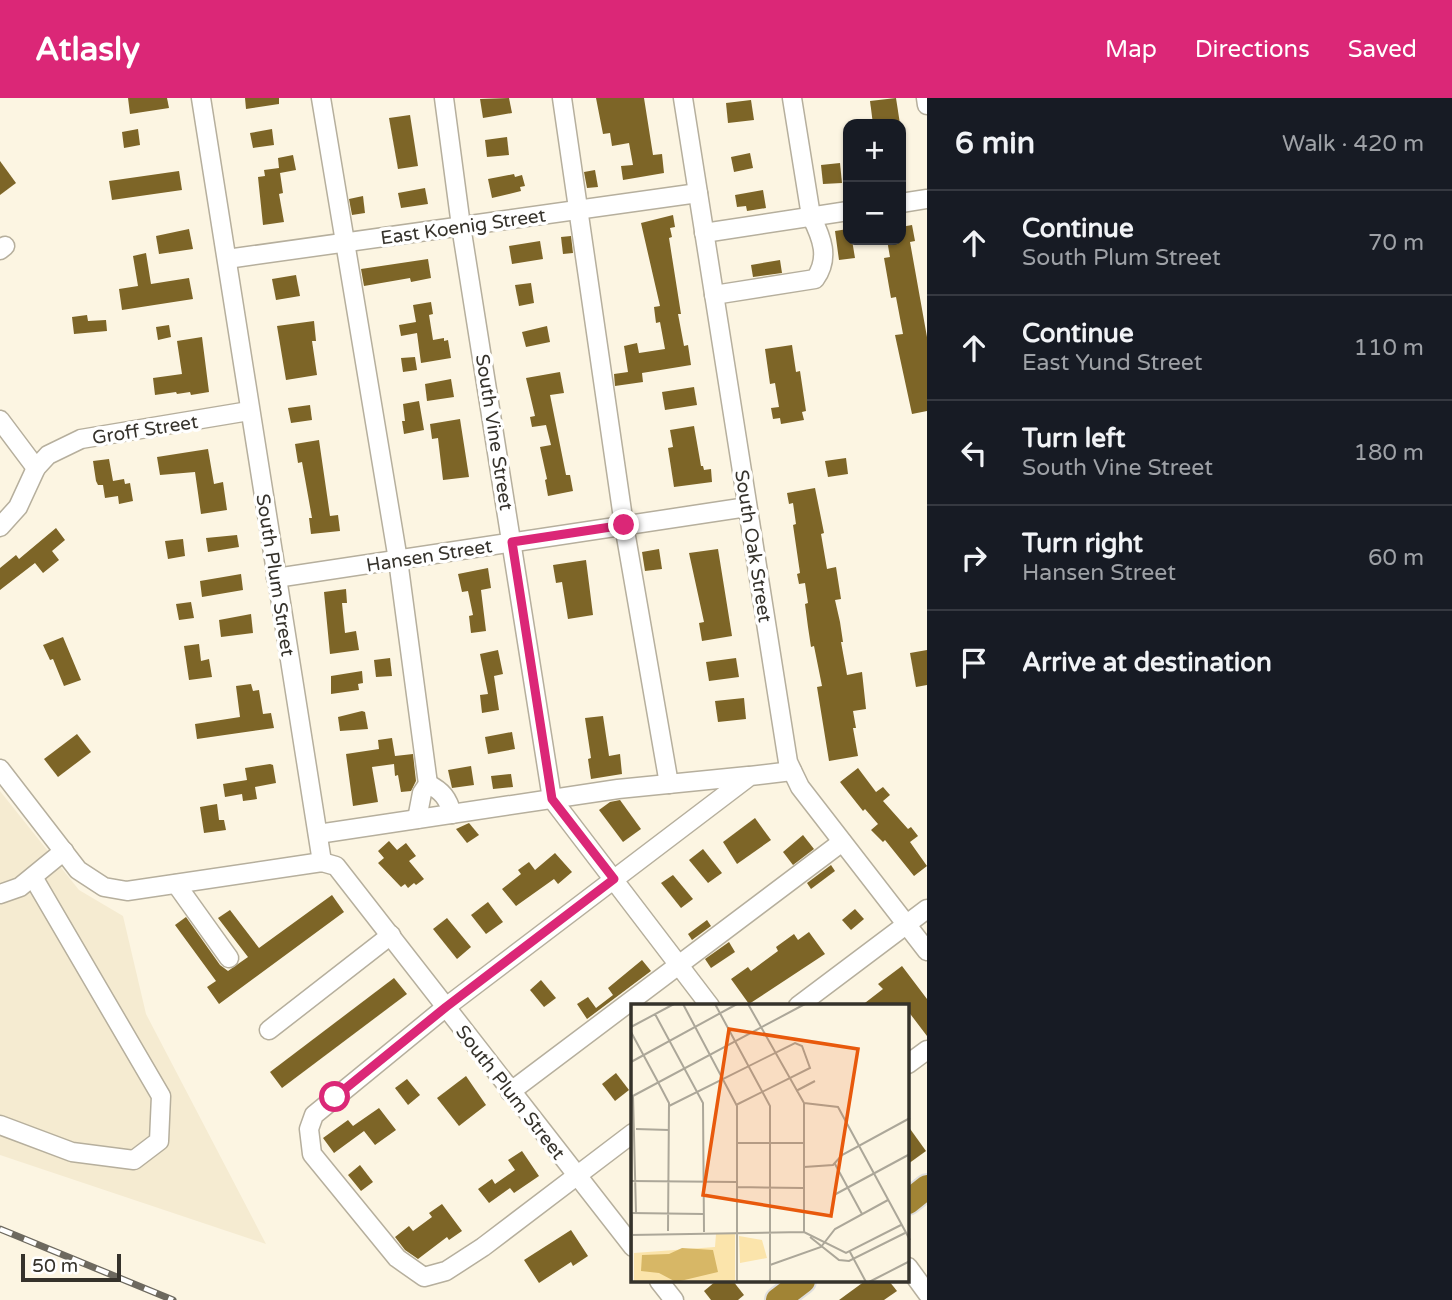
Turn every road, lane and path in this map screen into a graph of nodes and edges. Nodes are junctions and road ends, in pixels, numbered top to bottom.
1 (201, 98) edge
2 (321, 98) edge
3 (444, 98) edge
4 (562, 98) edge
5 (684, 98) edge
6 (792, 98) edge
7 (926, 98) edge
8 (927, 105) edge
9 (698, 193) junction
10 (927, 199) edge
11 (906, 202) edge
12 (578, 210) junction
13 (843, 212) edge
14 (811, 216) junction
15 (461, 226) junction
16 (704, 233) junction
17 (344, 243) junction
18 (228, 259) junction
19 (714, 295) junction
20 (249, 411) junction
21 (0, 420) edge
22 (36, 468) junction
23 (747, 507) junction
24 (624, 525) junction
25 (0, 527) edge
26 (512, 542) junction
27 (398, 559) junction
28 (276, 578) junction
29 (0, 769) edge
30 (792, 771) junction
31 (750, 776) junction
32 (428, 784) junction
33 (669, 784) junction
34 (552, 799) junction
35 (452, 814) junction
36 (417, 819) junction
37 (318, 834) junction
38 (842, 842) junction
39 (64, 851) junction
40 (322, 862) junction
41 (33, 877) junction
42 (614, 879) junction
43 (176, 884) junction
44 (0, 894) edge
45 (927, 909) edge
46 (906, 924) junction
47 (391, 936) junction
48 (927, 951) edge
49 (229, 958) dead end
50 (679, 965) junction
51 (708, 1004) edge
52 (801, 1004) edge
53 (446, 1007) junction
54 (269, 1030) dead end
55 (927, 1050) edge
56 (909, 1063) edge
57 (510, 1092) junction
58 (0, 1125) edge
59 (631, 1135) edge
60 (577, 1176) junction
61 (927, 1187) edge
62 (909, 1201) edge
63 (631, 1244) edge
64 (909, 1268) edge
65 (660, 1282) edge
66 (802, 1282) edge
67 (927, 1293) edge
68 (674, 1300) edge
69 (778, 1300) edge

1 - 18 street, South Plum Street
2 - 17 street
3 - 15 street, South Vine Street
4 - 12 street
5 - 9 street, South Oak Street
6 - 14 street
7 - 8 street
9 - 12 street, East Koenig Street
9 - 16 street, South Oak Street
10 - 11 street
12 - 15 street, East Koenig Street
12 - 24 street
13 - 14 street
14 - 16 street
14 - 19 street
15 - 17 street, East Koenig Street
15 - 26 street, South Vine Street
16 - 19 street, South Oak Street
17 - 18 street, East Koenig Street
17 - 27 street
18 - 20 street, South Plum Street
19 - 23 street, South Oak Street
20 - 22 street, Groff Street
20 - 28 street, South Plum Street
21 - 22 street
22 - 25 street, Groff Street
23 - 24 street, Hansen Street
23 - 30 street, South Oak Street
24 - 26 street, Hansen Street
24 - 33 street
26 - 27 street, Hansen Street
26 - 34 street, South Vine Street
27 - 28 street, Hansen Street
27 - 32 street
28 - 37 street, South Plum Street
29 - 39 street
30 - 31 street
30 - 38 street, South Oak Street
31 - 33 street
31 - 42 street
32 - 35 street
32 - 36 street
33 - 34 street
34 - 35 street
34 - 42 street, South Vine Street
35 - 36 street
36 - 37 street
37 - 40 street, South Plum Street
38 - 46 street, South Oak Street
38 - 50 street
39 - 41 street
39 - 43 street
40 - 43 street
40 - 47 street, South Plum Street
41 - 44 street
41 - 58 street
42 - 50 street, South Vine Street
42 - 53 street
43 - 49 street
45 - 46 street
46 - 48 street, South Oak Street
46 - 52 street
47 - 53 street, South Plum Street
47 - 54 street
50 - 51 street, South Vine Street
50 - 57 street
53 - 57 street, South Plum Street
53 - 60 street, South Plum Street
55 - 56 street
57 - 60 street, South Plum Street
59 - 60 street
60 - 63 street, South Plum Street
61 - 62 highway
64 - 67 street
65 - 68 street
66 - 69 highway

